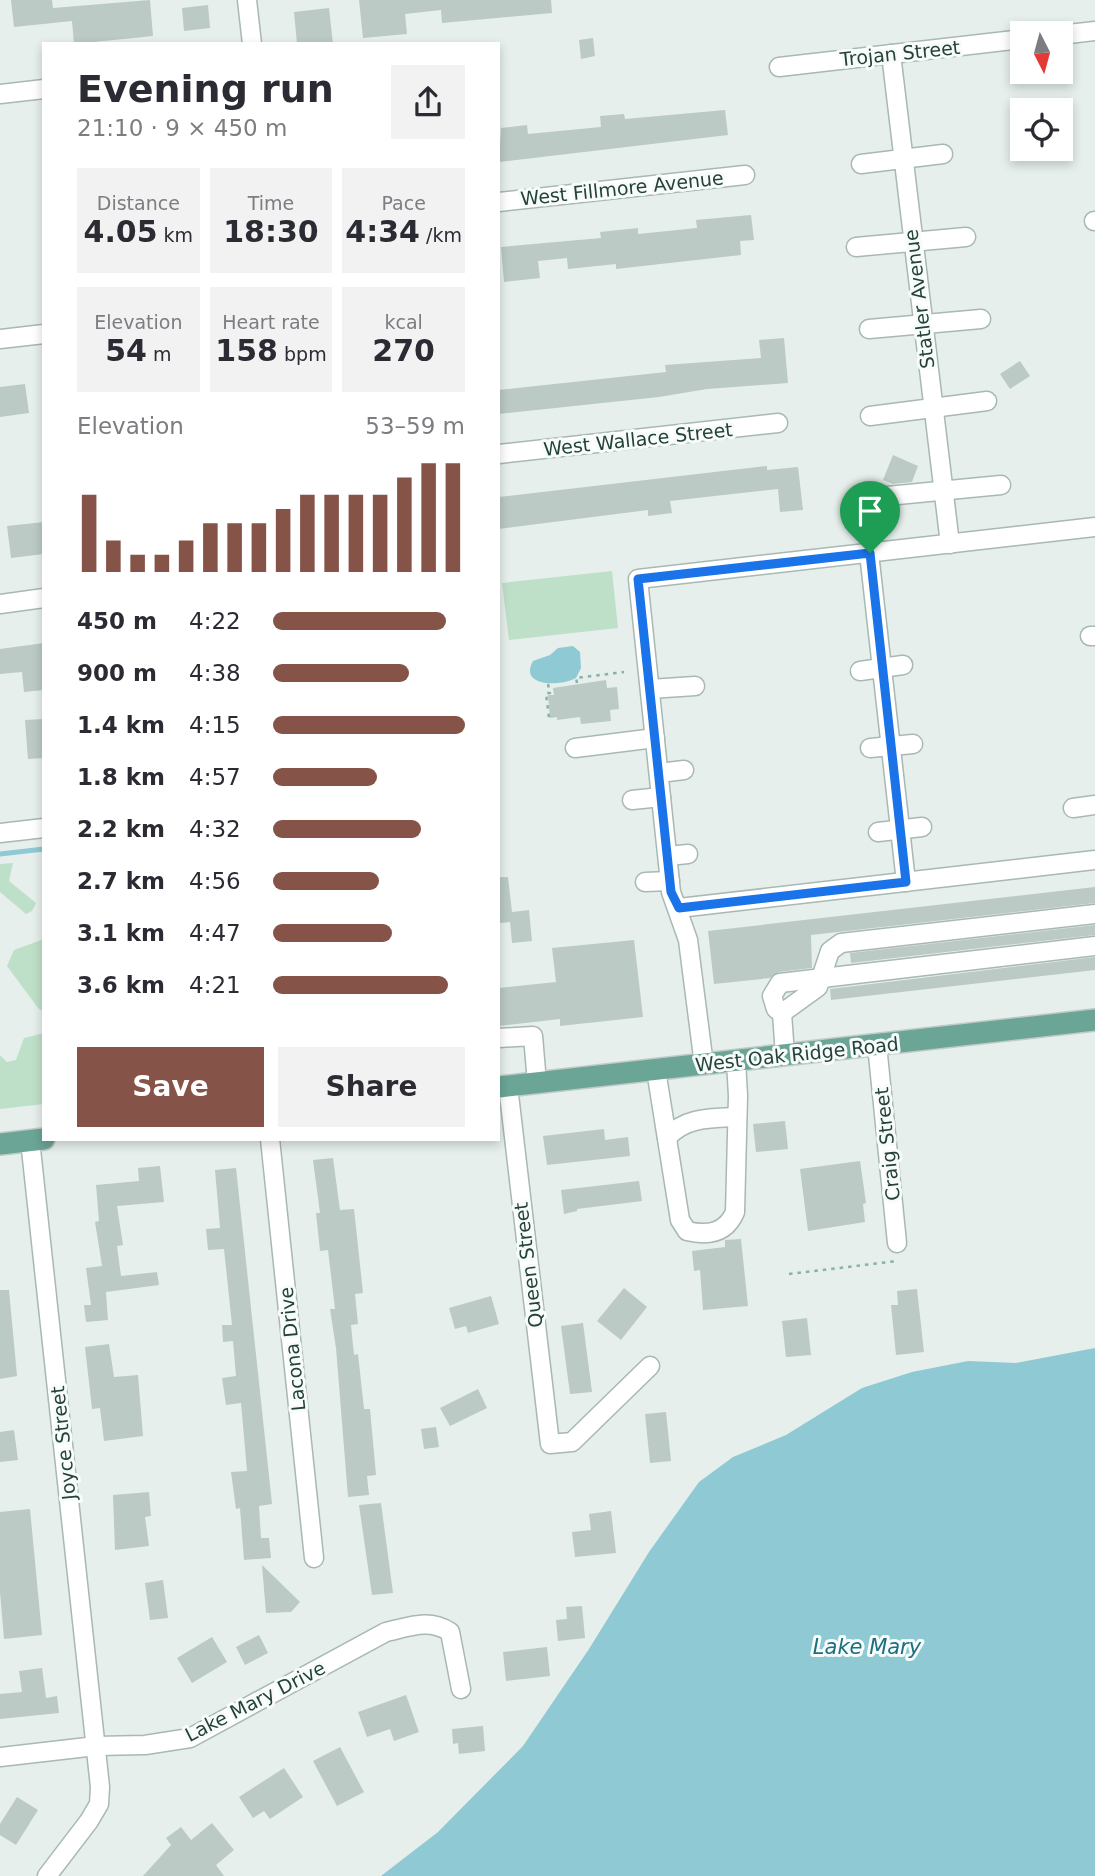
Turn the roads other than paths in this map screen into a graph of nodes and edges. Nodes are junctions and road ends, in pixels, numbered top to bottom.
1 (247, 0) edge
2 (1095, 31) edge
3 (1073, 34) edge
4 (1010, 40) edge
5 (252, 42) edge
6 (891, 54) junction
7 (779, 67) dead end
8 (42, 89) edge
9 (0, 94) edge
10 (943, 154) dead end
11 (903, 159) junction
12 (861, 164) dead end
13 (745, 175) dead end
14 (500, 202) edge
15 (966, 237) dead end
16 (913, 242) junction
17 (856, 247) dead end
18 (981, 318) dead end
19 (922, 324) junction
20 (869, 329) dead end
21 (42, 334) edge
22 (0, 339) edge
23 (987, 401) dead end
24 (932, 408) junction
25 (870, 416) dead end
26 (778, 423) dead end
27 (500, 454) edge
28 (1002, 485) dead end
29 (943, 491) junction
30 (877, 497) dead end
31 (1095, 527) edge
32 (950, 544) junction
33 (870, 553) junction
34 (42, 598) edge
35 (0, 604) edge
36 (903, 665) dead end
37 (882, 668) junction
38 (860, 671) dead end
39 (695, 686) dead end
40 (650, 689) junction
41 (655, 738) junction
42 (913, 744) dead end
43 (891, 746) junction
44 (575, 748) dead end
45 (870, 748) dead end
46 (684, 770) dead end
47 (659, 773) junction
48 (661, 797) junction
49 (632, 800) dead end
50 (1095, 805) edge
51 (1073, 808) dead end
52 (922, 827) dead end
53 (42, 828) edge
54 (900, 829) junction
55 (878, 832) dead end
56 (0, 833) edge
57 (688, 854) dead end
58 (667, 856) junction
59 (1095, 860) edge
60 (670, 881) junction
61 (645, 882) dead end
62 (906, 882) junction
63 (679, 908) junction
64 (1095, 914) edge
65 (1095, 946) edge
66 (821, 978) junction
67 (782, 1013) junction
68 (1095, 1020) edge
69 (500, 1038) edge
70 (877, 1045) junction
71 (785, 1055) junction
72 (736, 1061) junction
73 (704, 1065) junction
74 (656, 1070) junction
75 (537, 1083) junction
76 (503, 1087) edge
77 (737, 1117) junction
78 (667, 1138) junction
79 (37, 1140) edge
80 (270, 1141) edge
81 (0, 1144) edge
82 (898, 1252) road end
83 (650, 1366) dead end
84 (314, 1558) dead end
85 (461, 1689) dead end
86 (96, 1746) junction
87 (0, 1757) edge
88 (47, 1876) edge

1 - 5 street
2 - 3 street
4 - 6 street, Trojan Street
6 - 7 street, Trojan Street
6 - 11 street, Statler Avenue
8 - 9 street
10 - 11 street
11 - 12 street
11 - 16 street, Statler Avenue
13 - 14 street, West Fillmore Avenue
15 - 16 street
16 - 17 street
16 - 19 street, Statler Avenue
18 - 19 street
19 - 20 street
19 - 24 street, Statler Avenue
21 - 22 street
23 - 24 street
24 - 25 street
24 - 29 street, Statler Avenue
26 - 27 street, West Wallace Street
28 - 29 street
29 - 30 street
29 - 32 street, Statler Avenue
31 - 32 street
32 - 33 street
33 - 37 street
33 - 40 street
34 - 35 street
36 - 37 street
37 - 38 street
37 - 43 street
39 - 40 street
40 - 41 street
41 - 44 street
41 - 47 street
42 - 43 street
43 - 45 street
43 - 54 street
46 - 47 street
47 - 48 street
48 - 49 street
48 - 58 street
50 - 51 street
52 - 54 street
53 - 56 street
54 - 55 street
54 - 62 street
57 - 58 street
58 - 60 street
59 - 62 street
60 - 61 street
60 - 63 street
62 - 63 street
63 - 73 street
64 - 66 street
65 - 66 street
66 - 67 street
66 - 67 street
67 - 71 street
68 - 70 main road, West Oak Ridge Road
69 - 75 street
70 - 71 main road, West Oak Ridge Road
70 - 82 street, Craig Street
71 - 72 main road, West Oak Ridge Road
72 - 73 main road, West Oak Ridge Road
72 - 77 street
73 - 74 main road, West Oak Ridge Road
74 - 75 main road, West Oak Ridge Road
74 - 78 street
75 - 76 main road, West Oak Ridge Road
76 - 83 street, Queen Street
77 - 78 street
77 - 78 street
79 - 81 main road
79 - 86 street, Joyce Street
80 - 84 street, Lacona Drive
85 - 86 street, Lake Mary Drive
86 - 87 street, Lake Mary Drive
86 - 88 street

